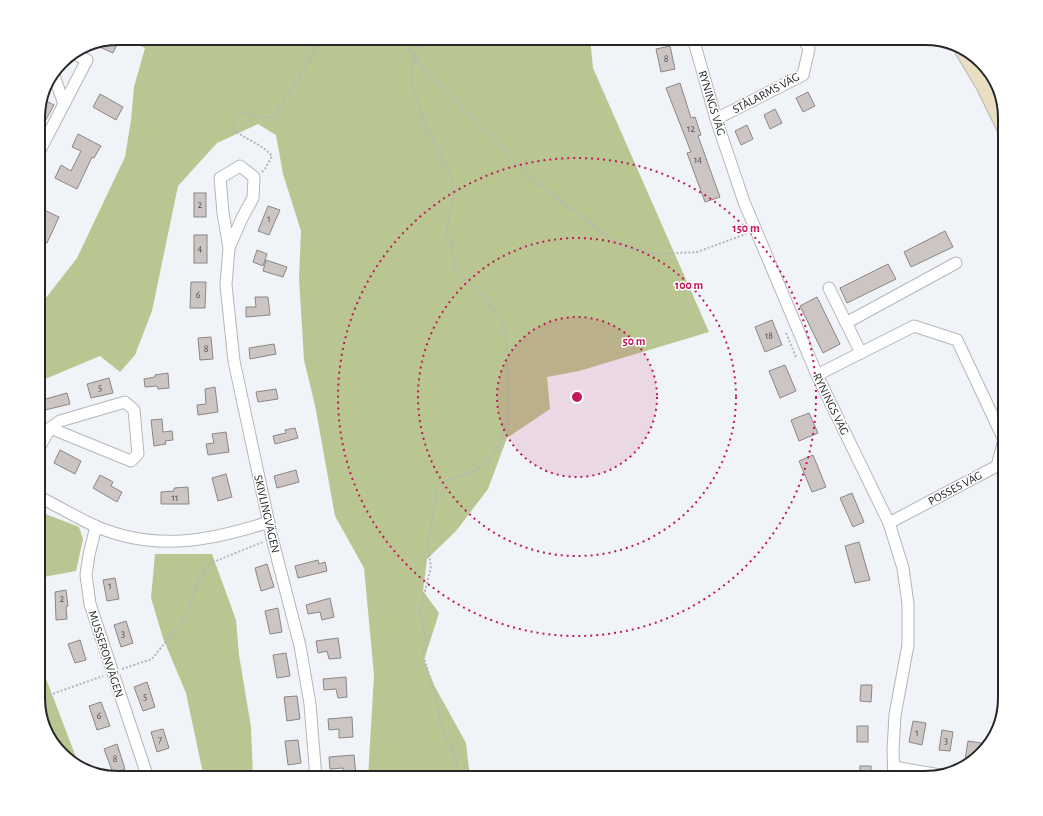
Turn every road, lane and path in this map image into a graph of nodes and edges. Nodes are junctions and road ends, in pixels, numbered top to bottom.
1 (318, 45) edge
2 (407, 45) edge
3 (416, 45) edge
4 (695, 45) edge
5 (807, 45) edge
6 (414, 55) junction
7 (79, 56) edge
8 (967, 58) edge
9 (55, 80) edge
10 (64, 104) junction
11 (998, 113) edge
12 (716, 119) junction
13 (45, 141) edge
14 (254, 177) junction
15 (744, 227) dead end
16 (229, 248) junction
17 (956, 263) dead end
18 (829, 288) dead end
19 (846, 323) junction
20 (785, 329) dead end
21 (861, 353) junction
22 (799, 362) dead end
23 (817, 375) junction
24 (998, 427) edge
25 (50, 428) junction
26 (45, 437) edge
27 (998, 466) edge
28 (45, 500) edge
29 (269, 522) junction
30 (889, 523) junction
31 (96, 526) junction
32 (272, 538) junction
33 (112, 672) junction
34 (45, 696) edge
35 (146, 771) edge
36 (315, 771) edge
37 (458, 771) edge
38 (894, 771) edge

1 - 14 path
2 - 6 path
3 - 6 path
4 - 12 street, RYNINGS VÄG
5 - 12 street, STÅLARMS VÄG
6 - 15 path
6 - 37 path
7 - 10 street
8 - 11 main road
9 - 10 street
10 - 13 street
12 - 23 street, RYNINGS VÄG
14 - 16 street, SKIVLINGVÄGEN
14 - 16 street, SKIVLINGVÄGEN
16 - 29 street, SKIVLINGVÄGEN
17 - 19 street
18 - 19 street
19 - 21 street
20 - 22 path
21 - 23 street, POSSES VÄG
21 - 24 street, POSSES VÄG
23 - 30 street, RYNINGS VÄG
25 - 25 street
25 - 26 street
27 - 30 street, POSSES VÄG
28 - 31 street
29 - 31 street
29 - 32 street, SKIVLINGVÄGEN
30 - 38 street, RYNINGS VÄG
31 - 33 street, MUSSERONVÄGEN
32 - 33 path
32 - 36 street, SKIVLINGVÄGEN
33 - 34 path
33 - 35 street, MUSSERONVÄGEN

